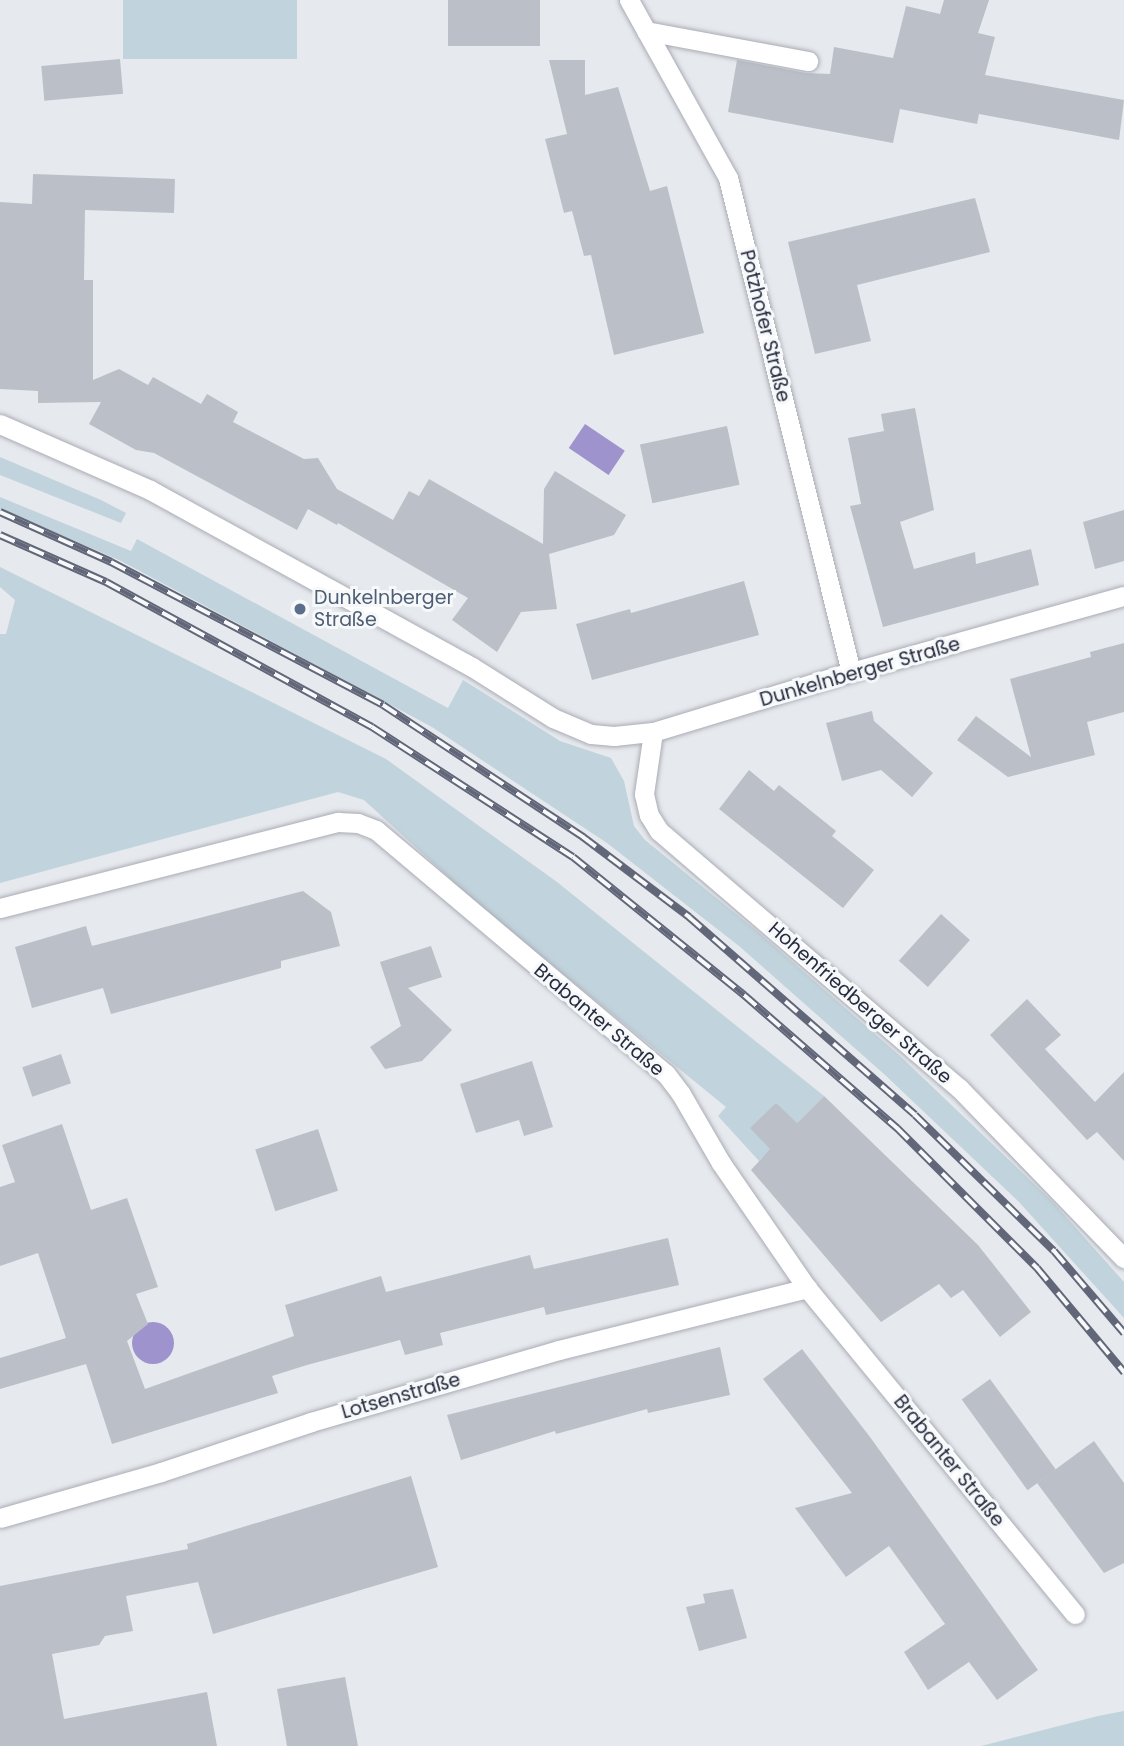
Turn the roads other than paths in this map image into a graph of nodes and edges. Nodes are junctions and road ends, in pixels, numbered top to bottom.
1 (629, 0) edge
2 (646, 32) junction
3 (808, 61) dead end
4 (0, 424) edge
5 (1124, 596) edge
6 (851, 672) junction
7 (653, 733) junction
8 (0, 908) edge
9 (1124, 1258) edge
10 (807, 1288) junction
11 (0, 1518) edge
12 (1075, 1614) dead end

1 - 2 street, Potzhofer Straße
2 - 3 street
2 - 6 street, Potzhofer Straße
4 - 7 street, Dunkelnberger Straße
5 - 6 street, Dunkelnberger Straße
6 - 7 street, Dunkelnberger Straße
7 - 9 street, Hohenfriedberger Straße
8 - 10 street, Brabanter Straße
10 - 11 street, Lotsenstraße
10 - 12 street, Brabanter Straße

